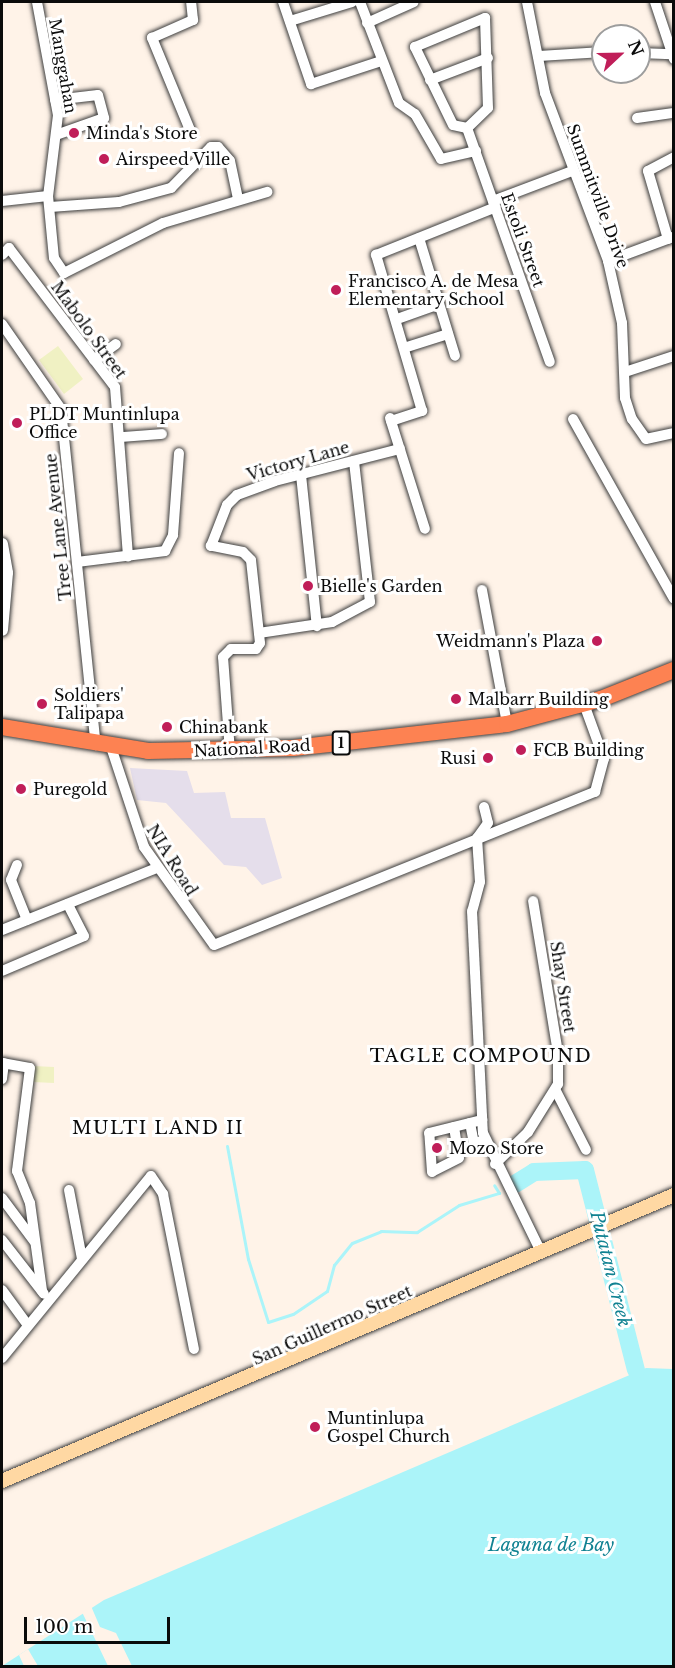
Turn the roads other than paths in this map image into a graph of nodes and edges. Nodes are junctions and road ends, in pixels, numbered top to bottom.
1 (37, 2) edge
2 (191, 2) edge
3 (283, 2) edge
4 (352, 2) edge
5 (360, 2) edge
6 (414, 2) edge
7 (527, 2) edge
8 (655, 2) edge
9 (290, 21) junction
10 (367, 23) junction
11 (591, 53) edge
12 (651, 54) edge
13 (539, 56) junction
14 (673, 56) edge
15 (488, 58) junction
16 (381, 61) junction
17 (430, 80) junction
18 (55, 100) junction
19 (674, 113) edge
20 (637, 118) dead end
21 (467, 128) junction
22 (190, 130) dead end
23 (56, 135) junction
24 (476, 151) junction
25 (674, 157) edge
26 (572, 171) junction
27 (267, 192) dead end
28 (238, 198) junction
29 (2, 201) edge
30 (49, 202) junction
31 (494, 204) junction
32 (419, 238) junction
33 (671, 238) edge
34 (2, 255) edge
35 (608, 261) junction
36 (439, 304) junction
37 (400, 318) dead end
38 (2, 324) edge
39 (448, 334) junction
40 (116, 344) dead end
41 (408, 347) dead end
42 (455, 356) dead end
43 (674, 356) edge
44 (94, 360) junction
45 (550, 362) dead end
46 (625, 372) junction
47 (573, 419) dead end
48 (162, 434) dead end
49 (674, 434) edge
50 (122, 437) junction
51 (400, 449) junction
52 (179, 453) dead end
53 (354, 461) junction
54 (301, 475) junction
55 (425, 529) dead end
56 (2, 544) edge
57 (128, 557) junction
58 (77, 562) junction
59 (482, 590) dead end
60 (674, 599) edge
61 (316, 626) junction
62 (2, 630) edge
63 (259, 633) junction
64 (674, 670) edge
65 (584, 704) junction
66 (507, 724) junction
67 (2, 727) edge
68 (104, 746) junction
69 (230, 752) junction
70 (484, 807) dead end
71 (477, 838) junction
72 (17, 865) dead end
73 (157, 868) junction
74 (533, 901) dead end
75 (68, 904) junction
76 (27, 920) junction
77 (2, 930) edge
78 (2, 971) edge
79 (2, 1063) edge
80 (2, 1079) edge
81 (556, 1091) junction
82 (482, 1120) junction
83 (470, 1123) junction
84 (454, 1127) dead end
85 (485, 1140) junction
86 (586, 1150) dead end
87 (495, 1164) junction
88 (69, 1190) dead end
89 (674, 1195) edge
90 (2, 1198) edge
91 (2, 1240) edge
92 (36, 1244) junction
93 (540, 1250) junction
94 (82, 1259) junction
95 (2, 1290) edge
96 (44, 1295) junction
97 (27, 1324) junction
98 (194, 1349) dead end
99 (2, 1358) edge
100 (2, 1481) edge

1 - 18 street, Manggahan
2 - 22 street
3 - 9 street
4 - 9 street
5 - 10 street
6 - 10 street
7 - 13 street, Summitville Drive
8 - 14 street
9 - 16 street
10 - 16 street
11 - 13 street
12 - 14 street
13 - 26 street, Summitville Drive
15 - 17 street
15 - 17 street
15 - 21 street
16 - 24 street
17 - 21 street
18 - 23 street, Manggahan
18 - 23 street
19 - 20 street
21 - 24 street, Estoli Street
23 - 30 street, Manggahan
24 - 31 street, Estoli Street
25 - 33 street
26 - 31 street
26 - 35 street, Summitville Drive
27 - 28 street
28 - 30 street
28 - 30 street, Manggahan
29 - 30 street
31 - 32 street
31 - 45 street, Estoli Street
32 - 36 street
32 - 51 street
33 - 35 street
34 - 44 street, Mabolo Street
35 - 46 street, Summitville Drive
36 - 37 street
36 - 39 street
38 - 58 street, Tree Lane Avenue
39 - 41 street
39 - 42 street
40 - 44 street
43 - 46 street
44 - 50 street, Mabolo Street
46 - 49 street, Summitville Drive
47 - 60 street
48 - 50 street
50 - 57 street, Mabolo Street
51 - 53 street, Victory Lane
51 - 55 street
52 - 57 street
53 - 54 street, Victory Lane
53 - 61 street
54 - 61 street
54 - 63 street, Victory Lane
56 - 62 street
57 - 58 street
58 - 68 street, Tree Lane Avenue
59 - 66 street
61 - 63 street
63 - 69 street
64 - 65 highway, National Road / 1
65 - 66 highway, National Road / 1
65 - 71 street
66 - 69 highway, National Road / 1
67 - 68 highway, National Road / 1
68 - 69 highway, National Road / 1
68 - 73 street, NIA Road
70 - 71 street
71 - 73 street, NIA Road
71 - 82 street
72 - 76 street
73 - 75 street
74 - 81 street, Shay Street
75 - 76 street
75 - 78 street
76 - 77 street
79 - 80 street
79 - 92 street
81 - 86 street
81 - 87 street
82 - 83 street
82 - 85 street
83 - 84 street
83 - 85 street
85 - 87 street
87 - 93 street
88 - 94 street
89 - 93 main road, San Guillermo Street
90 - 92 street
91 - 96 street
92 - 96 street
93 - 100 main road, San Guillermo Street
94 - 96 street
94 - 98 street
95 - 97 street
96 - 97 street
97 - 99 street

